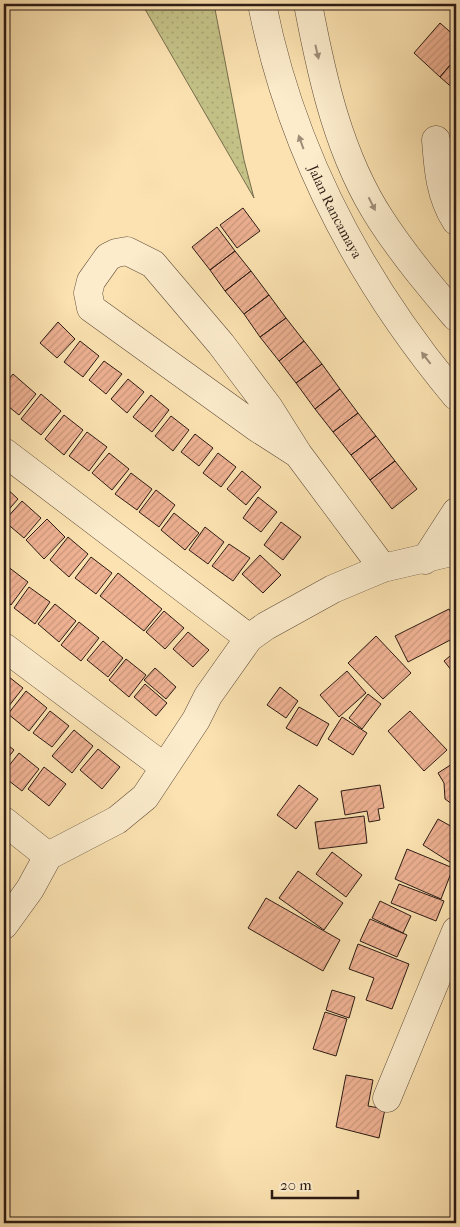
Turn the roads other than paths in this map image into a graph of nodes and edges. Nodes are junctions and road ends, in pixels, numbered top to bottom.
1 (262, 4) edge
2 (308, 4) edge
3 (436, 140) dead end
4 (456, 221) edge
5 (456, 317) edge
6 (456, 396) edge
7 (4, 452) edge
8 (298, 454) junction
9 (456, 512) edge
10 (456, 551) edge
11 (425, 560) junction
12 (383, 568) junction
13 (249, 638) junction
14 (4, 646) edge
15 (164, 767) junction
16 (4, 821) edge
17 (48, 856) junction
18 (4, 925) edge
19 (456, 931) edge
20 (387, 1098) dead end

6 -> 1 street, Jalan Rancamaya
2 -> 5 street
3 - 4 street
7 - 13 street
8 - 8 street
8 - 12 street
9 - 11 street
10 - 11 street
11 - 12 street
12 - 13 street
13 - 15 street
14 - 15 street
15 - 17 street
16 - 17 street
17 - 18 street
19 - 20 street

